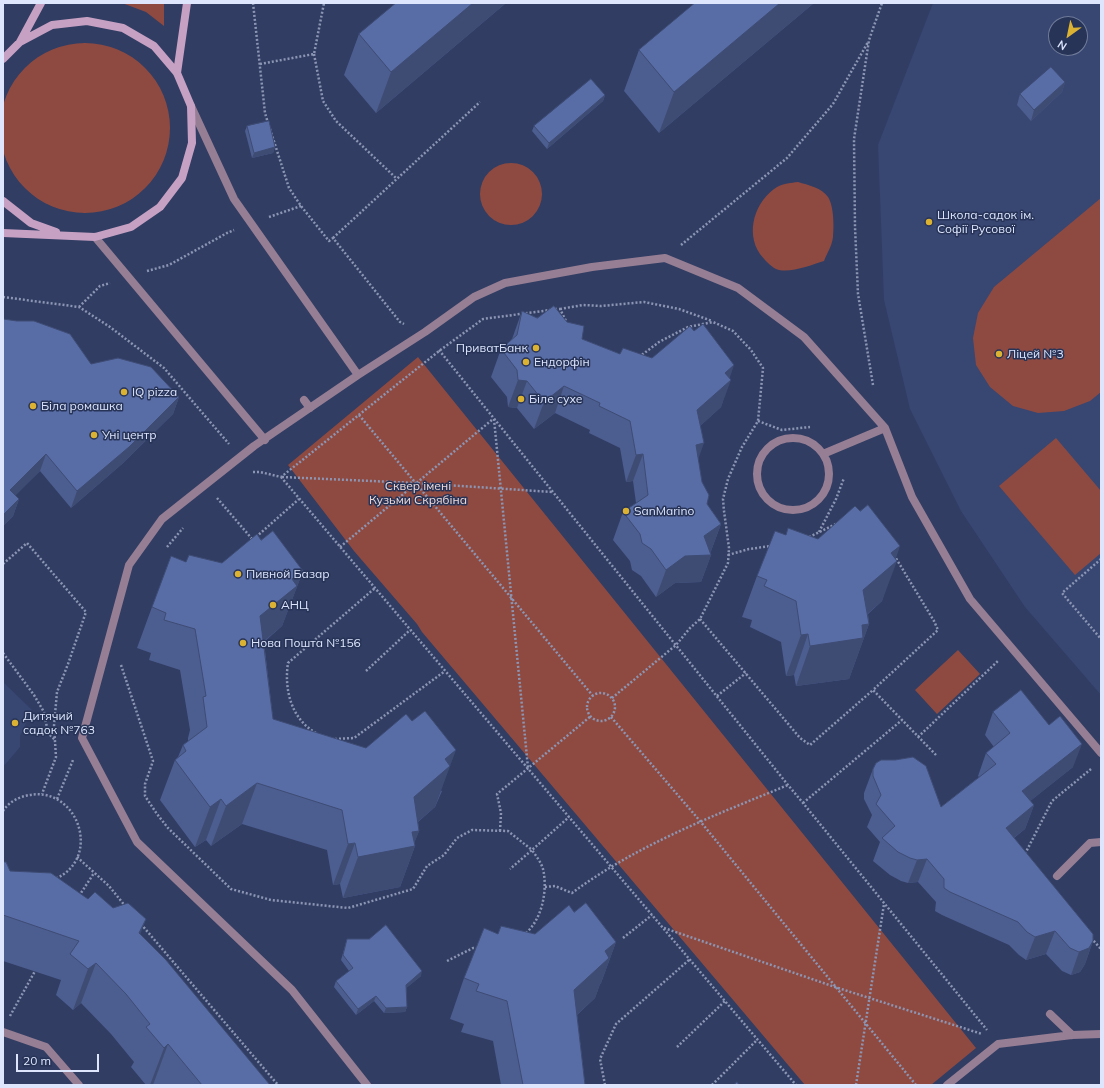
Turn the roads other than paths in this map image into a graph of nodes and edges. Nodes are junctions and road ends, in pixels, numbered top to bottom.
1 (41, 3) edge
2 (187, 3) edge
3 (20, 42) junction
4 (3, 59) edge
5 (177, 73) junction
6 (191, 106) junction
7 (3, 200) edge
8 (3, 233) edge
9 (64, 235) junction
10 (96, 237) junction
11 (358, 375) junction
12 (304, 400) dead end
13 (310, 408) junction
14 (885, 428) junction
15 (265, 440) junction
16 (822, 454) junction
17 (1101, 753) edge
18 (1101, 842) edge
19 (1057, 876) dead end
20 (1050, 1014) dead end
21 (3, 1032) edge
22 (1101, 1034) edge
23 (1072, 1035) junction
24 (79, 1085) edge
25 (367, 1085) edge
26 (947, 1085) edge

1 - 3 street
2 - 5 street
3 - 4 street
3 - 5 street
5 - 6 street
6 - 10 street
6 - 11 lane
7 - 9 street
8 - 9 street
9 - 10 street
10 - 15 lane
11 - 13 lane
11 - 14 lane
12 - 13 lane
13 - 15 lane
14 - 16 lane
14 - 17 lane
15 - 25 lane
16 - 16 lane
18 - 19 lane
20 - 23 lane
21 - 24 lane
22 - 23 lane
23 - 26 lane

